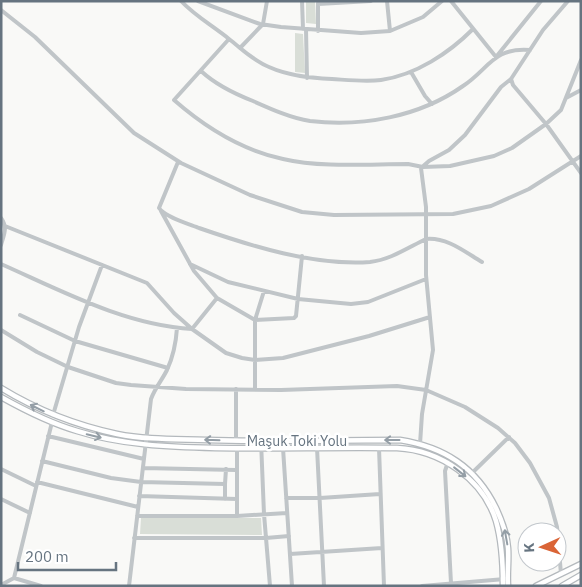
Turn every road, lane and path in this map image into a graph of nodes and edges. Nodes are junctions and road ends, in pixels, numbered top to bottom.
1 (181, 1) edge
2 (198, 1) edge
3 (267, 1) edge
4 (302, 1) edge
5 (371, 1) edge
6 (387, 1) edge
7 (442, 1) edge
8 (451, 1) edge
9 (540, 1) edge
10 (568, 1) edge
11 (318, 2) edge
12 (1, 10) edge
13 (263, 24) junction
14 (305, 29) junction
15 (474, 29) junction
16 (318, 30) junction
17 (390, 31) junction
18 (229, 39) junction
19 (240, 48) junction
20 (530, 50) junction
21 (496, 57) junction
22 (581, 60) edge
23 (201, 70) junction
24 (411, 72) junction
25 (308, 78) junction
26 (511, 80) junction
27 (581, 90) edge
28 (566, 98) junction
29 (432, 104) junction
30 (546, 124) junction
31 (581, 156) edge
32 (573, 161) junction
33 (178, 162) junction
34 (422, 167) junction
35 (581, 173) edge
36 (161, 212) junction
37 (426, 214) junction
38 (1, 218) edge
39 (5, 226) junction
40 (426, 238) junction
41 (1, 245) edge
42 (302, 256) junction
43 (482, 262) dead end
44 (1, 264) edge
45 (190, 264) junction
46 (102, 265) junction
47 (426, 279) junction
48 (264, 291) junction
49 (217, 298) junction
50 (298, 299) junction
51 (89, 303) junction
52 (20, 315) dead end
53 (430, 317) junction
54 (255, 320) junction
55 (177, 328) junction
56 (192, 329) junction
57 (1, 330) edge
58 (76, 340) junction
59 (255, 360) junction
60 (68, 366) junction
61 (168, 368) junction
62 (155, 387) junction
63 (1, 388) edge
64 (236, 389) junction
65 (255, 389) junction
66 (426, 390) junction
67 (1, 397) edge
68 (53, 415) junction
69 (52, 422) junction
70 (48, 436) junction
71 (147, 438) junction
72 (508, 438) junction
73 (236, 441) junction
74 (261, 441) junction
75 (146, 444) junction
76 (420, 444) junction
77 (237, 448) junction
78 (262, 448) junction
79 (283, 448) junction
80 (317, 448) junction
81 (379, 448) junction
82 (144, 459) junction
83 (42, 461) junction
84 (448, 462) junction
85 (142, 468) junction
86 (1, 469) edge
87 (226, 469) junction
88 (236, 470) junction
89 (472, 473) junction
90 (141, 482) junction
91 (37, 484) junction
92 (225, 484) junction
93 (380, 494) junction
94 (139, 496) junction
95 (286, 498) junction
96 (320, 498) junction
97 (1, 499) edge
98 (226, 499) junction
99 (237, 499) junction
100 (138, 507) junction
101 (30, 513) junction
102 (287, 513) junction
103 (264, 514) junction
104 (137, 516) junction
105 (237, 516) junction
106 (288, 536) junction
107 (134, 538) junction
108 (266, 538) junction
109 (382, 548) junction
110 (322, 551) junction
111 (290, 554) junction
112 (581, 564) edge
113 (561, 574) junction
114 (581, 575) edge
115 (14, 578) junction
116 (505, 579) junction
117 (451, 583) junction
118 (1, 585) edge
119 (41, 586) edge
120 (128, 586) edge
121 (270, 586) edge
122 (292, 586) edge
123 (324, 586) edge
124 (384, 586) edge
125 (422, 586) edge
126 (503, 586) edge
127 (508, 586) edge
128 (536, 586) edge
129 (562, 586) edge

1 - 18 street
2 - 13 street
3 - 13 street
4 - 14 street
5 - 11 street
6 - 17 street
7 - 17 street
8 - 15 street
9 - 21 street
10 - 20 street
11 - 16 street
12 - 33 street
13 - 14 street
13 - 19 street
14 - 16 street
14 - 25 street
15 - 21 street
15 - 24 street
16 - 17 street
18 - 19 street
18 - 23 street
19 - 25 street
20 - 21 street
20 - 26 street
21 - 29 street
22 - 28 street
23 - 29 street
23 - 34 street
24 - 25 street
24 - 29 street
26 - 30 street
26 - 34 street
27 - 28 street
28 - 30 street
30 - 32 street
30 - 34 street
31 - 32 street
32 - 35 street
32 - 37 street
33 - 36 street
33 - 37 street
34 - 37 street
36 - 42 street
36 - 45 street
37 - 40 street
38 - 39 street
39 - 41 street
39 - 46 street
40 - 42 street
40 - 43 street
40 - 47 street
42 - 50 street
44 - 51 street
45 - 48 street
45 - 49 street
46 - 51 street
46 - 56 street
47 - 50 street
47 - 53 street
48 - 50 street
48 - 54 street
49 - 54 street
49 - 56 street
50 - 54 street
51 - 55 street
51 - 58 street
52 - 58 street
53 - 59 street
53 - 66 street
54 - 59 street
55 - 56 street
55 - 61 street
56 - 59 street
57 - 60 street
58 - 60 street
58 - 61 street
59 - 65 street
60 - 62 street
60 - 68 street
61 - 62 street
62 - 64 street
62 - 71 street
68 -> 63 main road, Maşuk Toki Yolu
64 - 65 street
64 - 73 street
65 - 66 street
66 - 72 street
66 - 76 street
67 - 69 main road
68 - 71 main road, Maşuk Toki Yolu
69 - 70 street
69 -> 75 main road
70 - 82 street
70 - 83 street
73 -> 71 main road, Maşuk Toki Yolu
71 - 75 street
72 - 89 street
72 - 113 street
73 - 74 main road, Maşuk Toki Yolu
76 -> 74 main road, Maşuk Toki Yolu
74 - 78 street
75 - 77 main road
75 - 82 street
76 - 89 main road, Maşuk Toki Yolu
77 - 78 main road
77 - 88 street
78 - 79 main road
78 - 103 street
79 - 80 main road
79 - 95 street
80 - 81 main road
80 - 96 street
81 - 84 main road
81 - 93 street
82 - 85 street
83 - 90 street
83 - 91 street
84 -> 116 main road
84 - 117 street
85 - 87 street
85 - 90 street
86 - 91 street
87 - 88 street
87 - 92 street
88 - 99 street
116 -> 89 main road, Maşuk Toki Yolu
90 - 92 street
90 - 94 street
91 - 100 street
91 - 101 street
92 - 98 street
93 - 96 street
93 - 109 street
94 - 98 street
94 - 100 street
95 - 96 street
95 - 102 street
96 - 110 street
97 - 101 street
98 - 99 street
99 - 105 street
100 - 104 street
101 - 115 street
102 - 103 street
102 - 106 street
103 - 105 street
103 - 108 street
104 - 105 street
104 - 107 street
106 - 108 street
106 - 111 street
107 - 108 street
107 - 120 street
108 - 121 street
109 - 110 street
109 - 124 street
110 - 111 street
110 - 123 street
111 - 122 street
112 - 113 main road
113 - 128 main road
114 - 129 main road
115 - 118 street
115 - 119 street
116 - 117 street
116 - 126 main road
116 - 127 main road, Maşuk Toki Yolu
117 - 125 street

